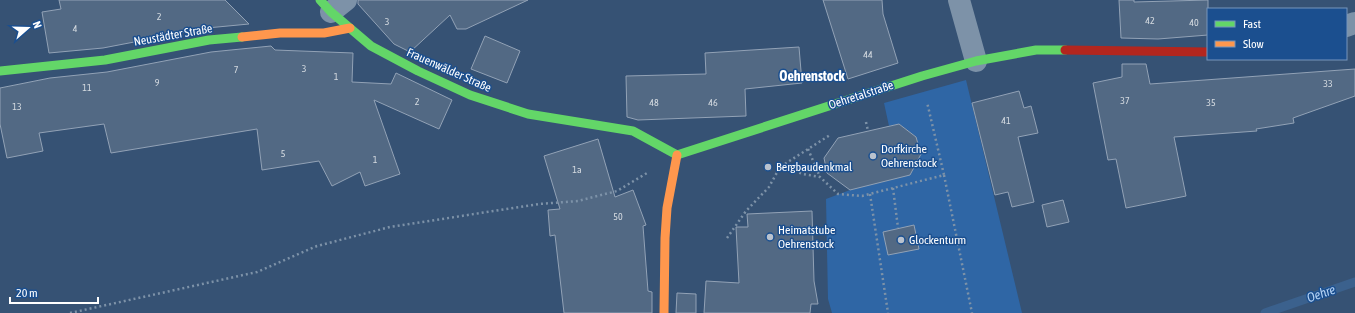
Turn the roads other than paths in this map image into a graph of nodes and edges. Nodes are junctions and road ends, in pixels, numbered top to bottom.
1 (959, 0) edge
2 (332, 4) edge
3 (350, 28) junction
4 (1207, 52) edge
5 (976, 62) junction
6 (0, 71) edge
7 (677, 155) junction
8 (664, 313) edge

1 - 5 street
2 - 3 street, Frauenwälder Straße
3 - 6 street, Neustädter Straße
3 - 7 street, Frauenwälder Straße
4 - 5 street, Oehretalstraße
5 - 7 street, Oehretalstraße
7 - 8 street

